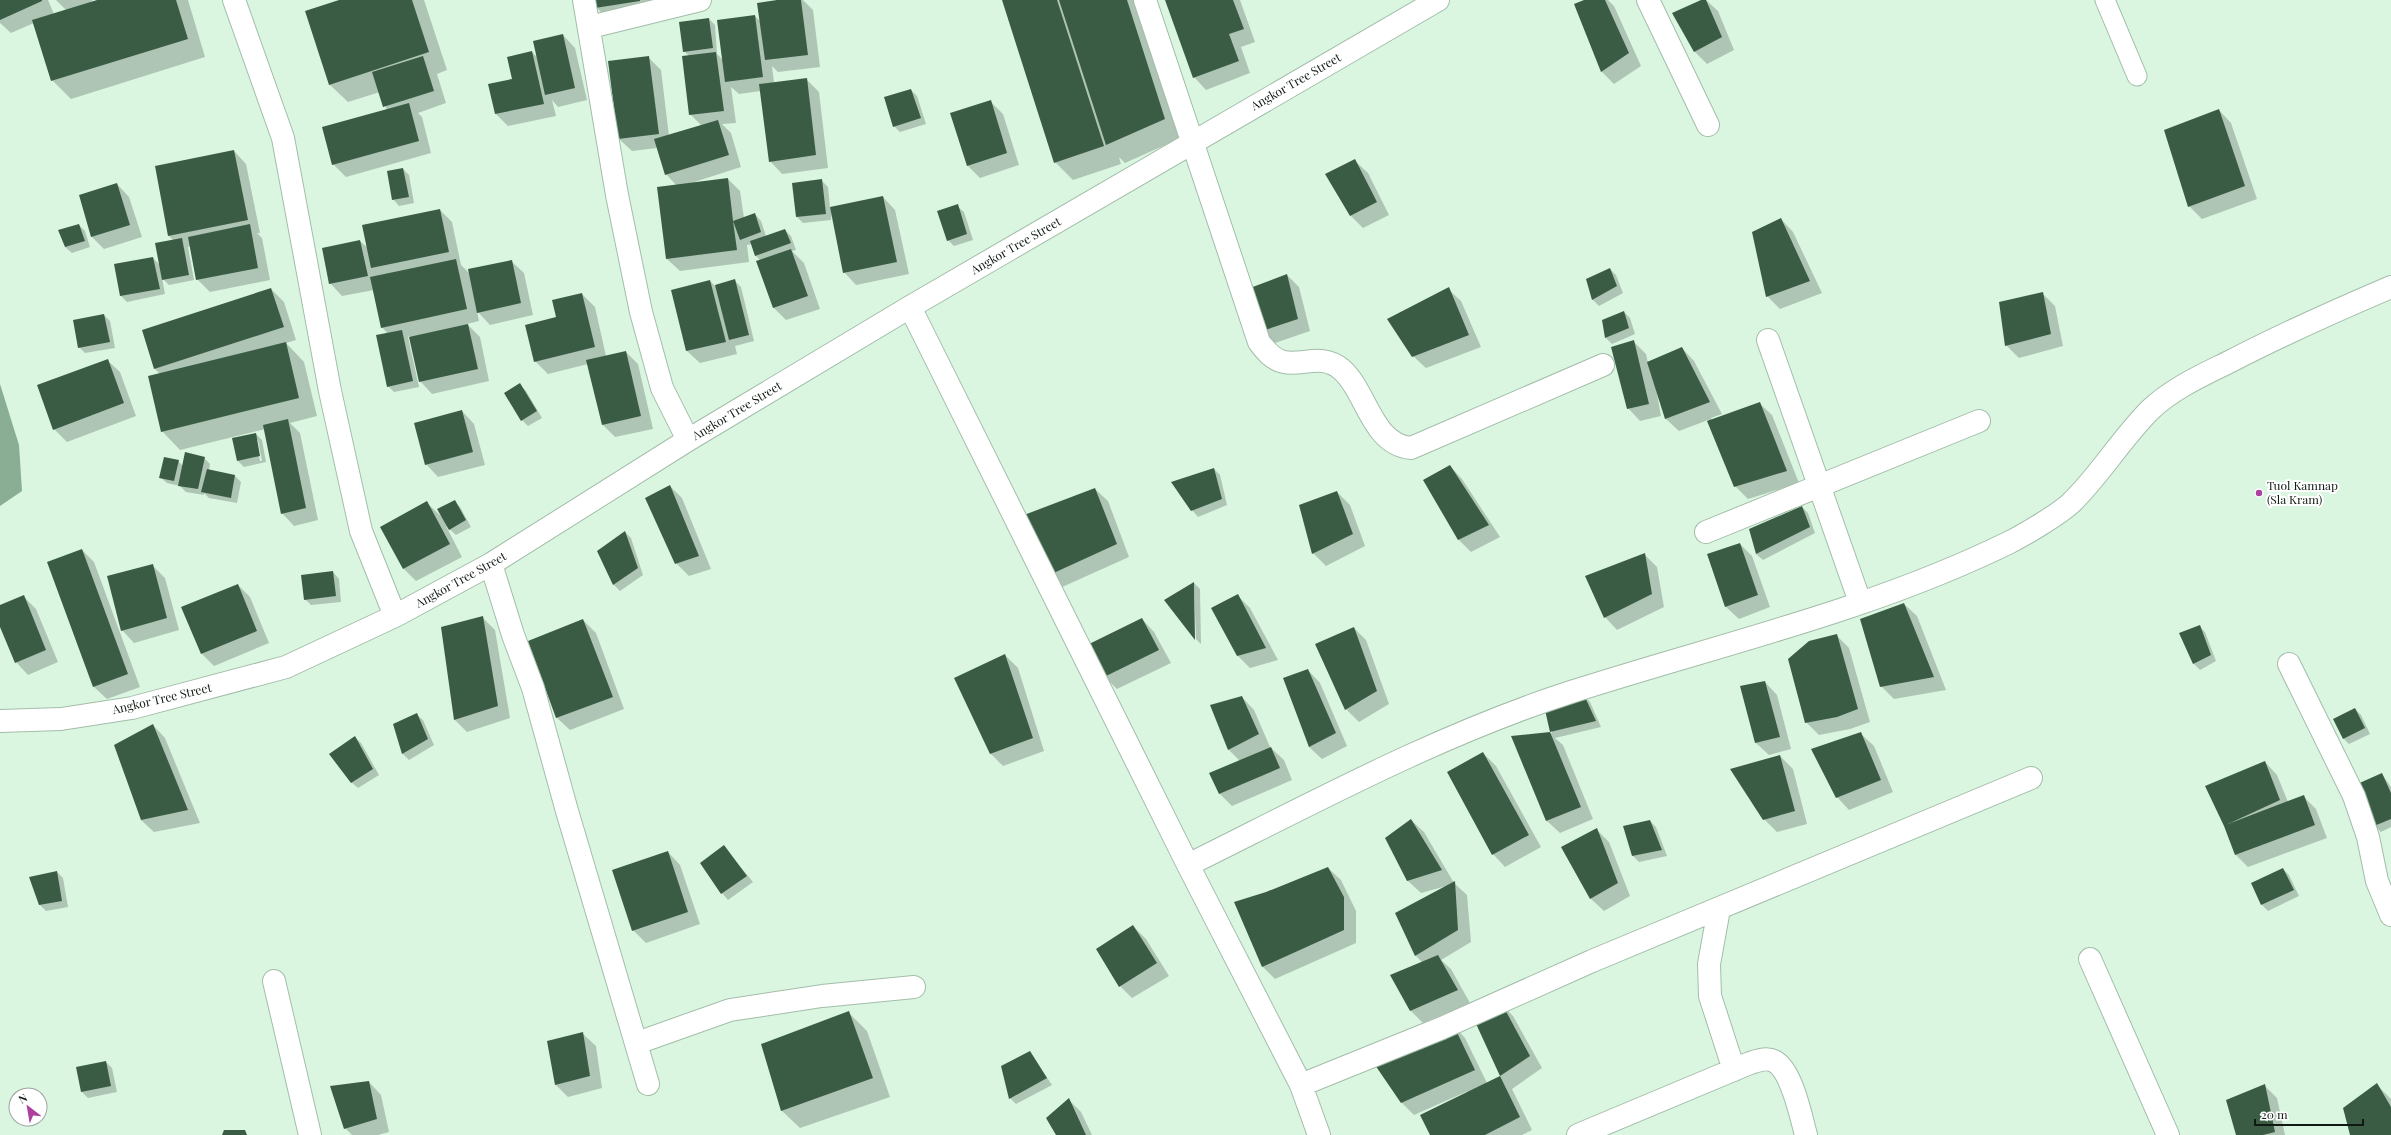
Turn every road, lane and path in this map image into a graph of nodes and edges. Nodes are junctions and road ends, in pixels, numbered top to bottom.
1 (234, 0) edge
2 (584, 0) edge
3 (700, 0) edge
4 (1145, 0) edge
5 (1438, 0) edge
6 (1648, 0) edge
7 (2105, 0) edge
8 (590, 27) junction
9 (2137, 76) dead end
10 (1708, 125) dead end
11 (1192, 143) junction
12 (2391, 286) edge
13 (910, 307) junction
14 (1768, 340) dead end
15 (1603, 365) dead end
16 (1979, 421) dead end
17 (688, 440) junction
18 (1818, 487) junction
19 (1706, 532) dead end
20 (491, 564) junction
21 (1860, 602) junction
22 (395, 616) junction
23 (2289, 664) dead end
24 (0, 720) edge
25 (2031, 778) dead end
26 (1188, 865) junction
27 (1719, 909) junction
28 (2391, 915) edge
29 (2090, 959) dead end
30 (274, 981) dead end
31 (914, 987) dead end
32 (637, 1043) junction
33 (1734, 1070) junction
34 (648, 1084) dead end
35 (1301, 1085) junction
36 (1316, 1134) edge
37 (310, 1135) edge
38 (1578, 1135) edge
39 (1806, 1135) edge
40 (2168, 1135) edge

1 - 22 street
2 - 8 street
3 - 8 street
4 - 11 street
5 - 11 street, Angkor Tree Street
6 - 10 street
7 - 9 lane
8 - 17 street
11 - 13 street, Angkor Tree Street
11 - 15 street
12 - 21 street
13 - 17 street, Angkor Tree Street
13 - 26 street
14 - 18 street
16 - 18 street
17 - 20 street, Angkor Tree Street
18 - 19 street
18 - 21 street
20 - 22 street, Angkor Tree Street
20 - 32 street
21 - 26 street
22 - 24 street, Angkor Tree Street
23 - 28 street
25 - 27 street
26 - 35 street
27 - 33 street
27 - 35 street
29 - 40 street
30 - 37 street
31 - 32 street
32 - 34 street
33 - 38 street
33 - 39 street
35 - 36 street

